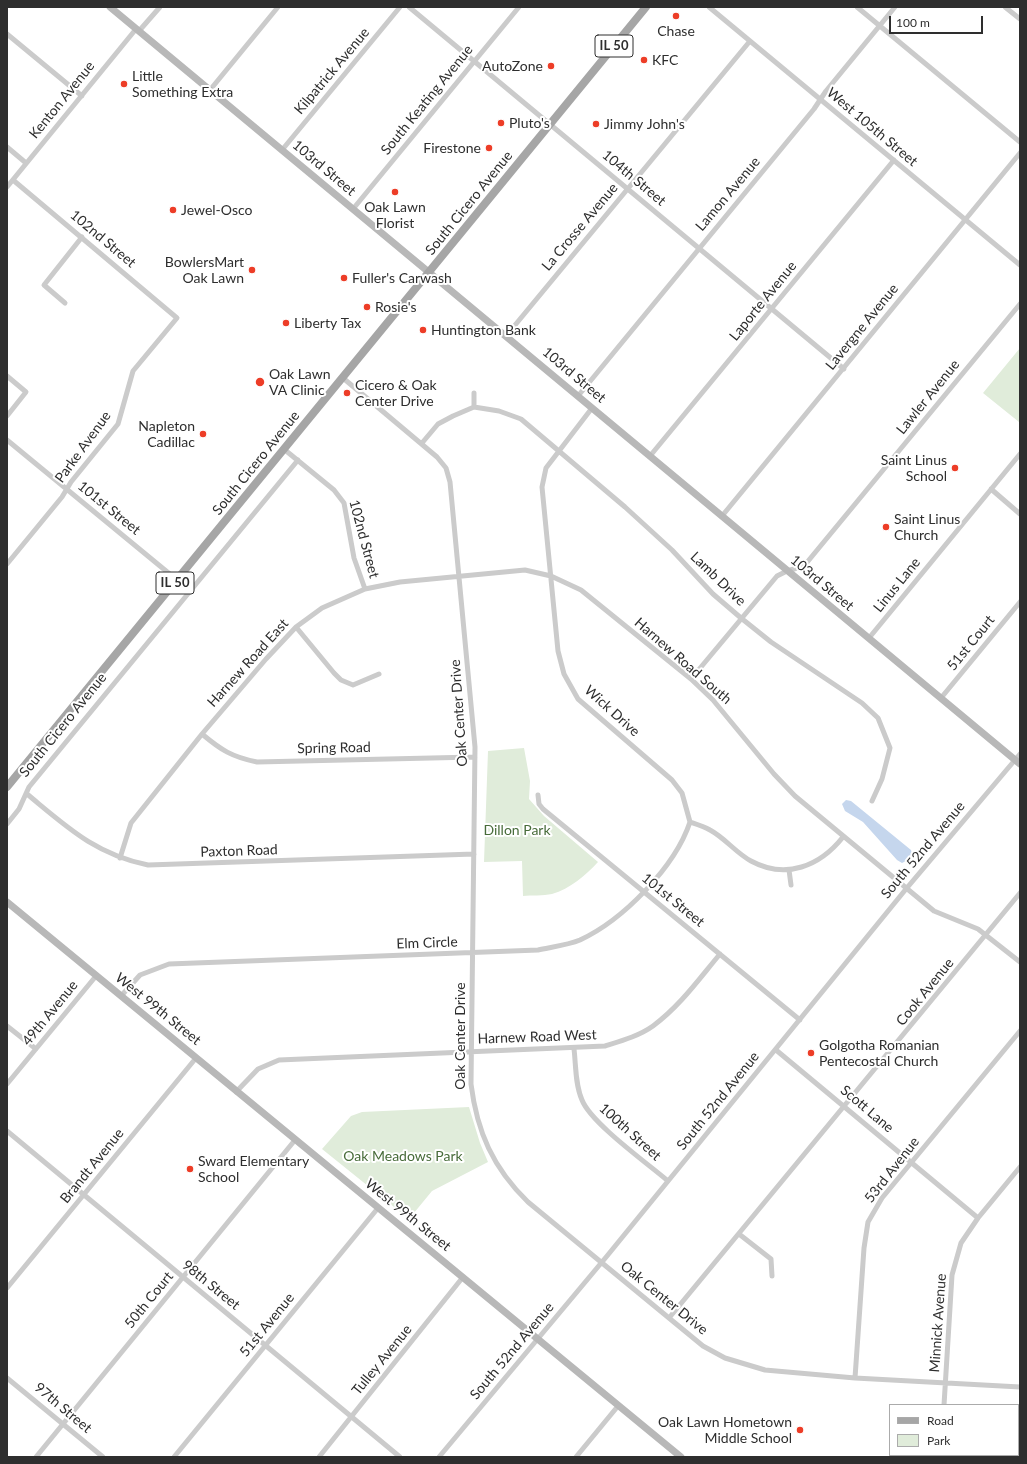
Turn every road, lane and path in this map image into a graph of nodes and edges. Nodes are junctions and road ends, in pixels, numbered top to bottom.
1 (110, 7) edge
2 (160, 7) edge
3 (278, 7) edge
4 (400, 7) edge
5 (409, 7) edge
6 (519, 7) edge
7 (646, 7) edge
8 (709, 7) edge
9 (857, 7) edge
10 (895, 7) edge
11 (1005, 7) edge
12 (1020, 20) edge
13 (880, 26) junction
14 (138, 30) junction
15 (7, 34) edge
16 (750, 41) junction
17 (475, 61) junction
18 (210, 90) junction
19 (82, 96) junction
20 (820, 100) junction
21 (550, 123) junction
22 (1020, 142) edge
23 (7, 147) edge
24 (282, 150) junction
25 (1020, 152) edge
26 (894, 160) junction
27 (26, 163) junction
28 (13, 180) junction
29 (7, 187) edge
30 (628, 188) junction
31 (353, 209) junction
32 (966, 220) junction
33 (82, 237) junction
34 (699, 248) junction
35 (1020, 265) edge
36 (429, 272) junction
37 (65, 303) dead end
38 (1020, 304) edge
39 (772, 309) junction
40 (177, 318) joint
41 (506, 336) junction
42 (844, 368) junction
43 (7, 376) edge
44 (343, 378) junction
45 (474, 393) dead end
46 (578, 396) junction
47 (474, 407) junction
48 (592, 408) junction
49 (7, 416) edge
50 (7, 440) edge
51 (422, 443) junction
52 (285, 450) junction
53 (560, 450) junction
54 (1020, 454) edge
55 (650, 456) junction
56 (298, 460) junction
57 (67, 489) junction
58 (991, 489) junction
59 (1020, 514) edge
60 (722, 516) junction
61 (7, 564) edge
62 (787, 571) junction
63 (460, 576) junction
64 (551, 576) junction
65 (177, 580) junction
66 (365, 589) junction
67 (1020, 602) edge
68 (741, 618) junction
69 (296, 627) junction
70 (869, 638) junction
71 (379, 674) dead end
72 (691, 679) junction
73 (941, 698) junction
74 (202, 734) junction
75 (1020, 754) edge
76 (474, 757) junction
77 (1017, 762) edge
78 (7, 787) edge
79 (27, 794) junction
80 (538, 795) dead end
81 (872, 801) dead end
82 (690, 822) junction
83 (7, 824) edge
84 (843, 837) junction
85 (474, 854) junction
86 (120, 858) junction
87 (789, 870) junction
88 (791, 885) dead end
89 (906, 889) junction
90 (644, 891) junction
91 (1020, 893) edge
92 (7, 902) edge
93 (987, 935) junction
94 (473, 953) junction
95 (720, 954) junction
96 (1020, 962) edge
97 (96, 976) junction
98 (121, 996) junction
99 (800, 1020) junction
100 (7, 1026) edge
101 (1020, 1031) edge
102 (574, 1049) junction
103 (36, 1050) junction
104 (776, 1050) junction
105 (471, 1051) junction
106 (196, 1058) junction
107 (7, 1084) edge
108 (236, 1092) junction
109 (846, 1106) junction
110 (7, 1131) edge
111 (296, 1140) junction
112 (912, 1162) junction
113 (1020, 1167) edge
114 (668, 1181) junction
115 (84, 1195) junction
116 (378, 1208) junction
117 (978, 1218) junction
118 (739, 1234) junction
119 (601, 1263) junction
120 (772, 1276) dead end
121 (463, 1277) junction
122 (183, 1278) junction
123 (7, 1288) edge
124 (669, 1318) junction
125 (538, 1339) junction
126 (266, 1345) junction
127 (7, 1378) edge
128 (855, 1378) junction
129 (946, 1383) junction
130 (1020, 1387) edge
131 (944, 1404) edge
132 (618, 1406) junction
133 (352, 1417) junction
134 (63, 1424) junction
135 (36, 1457) edge
136 (103, 1457) edge
137 (174, 1457) edge
138 (319, 1457) edge
139 (400, 1457) edge
140 (439, 1457) edge
141 (576, 1457) edge
142 (681, 1457) edge

1 - 14 main road, 103rd Street
2 - 14 street, Kenton Avenue
3 - 18 street
4 - 24 street, Kilpatrick Avenue
5 - 17 street, 104th Street
6 - 17 street, South Keating Avenue
7 - 21 main road, South Cicero Avenue / IL 50
8 - 16 street, West 105th Street
9 - 13 street
10 - 13 street, Lamon Avenue
11 - 12 street
13 - 20 street, Lamon Avenue
13 - 22 street
14 - 18 main road, 103rd Street
14 - 19 street, Kenton Avenue
15 - 19 street
16 - 20 street, West 105th Street
16 - 30 street, La Crosse Avenue
17 - 21 street, 104th Street
17 - 31 street, South Keating Avenue
18 - 24 main road, 103rd Street
19 - 27 street, Kenton Avenue
20 - 26 street, West 105th Street
20 - 34 street, Lamon Avenue
21 - 30 street, 104th Street
21 - 36 main road, South Cicero Avenue / IL 50
23 - 27 street
24 - 31 main road, 103rd Street
25 - 32 street, Lavergne Avenue
26 - 32 street, West 105th Street
26 - 39 street, Laporte Avenue
27 - 28 street, Kenton Avenue
28 - 29 street, Kenton Avenue
28 - 33 street, 102nd Street
30 - 34 street, 104th Street
30 - 41 street, La Crosse Avenue
31 - 36 main road, 103rd Street
32 - 35 street, West 105th Street
32 - 42 street, Lavergne Avenue
33 - 37 street
33 - 40 street, 102nd Street
34 - 39 street, 104th Street
34 - 46 street, Lamon Avenue
36 - 41 main road, 103rd Street
36 - 44 main road, South Cicero Avenue / IL 50
38 - 62 street, Lawler Avenue
39 - 42 street, 104th Street
39 - 55 street, Laporte Avenue
40 - 57 street, Parke Avenue
41 - 46 main road, 103rd Street
42 - 60 street, Lavergne Avenue
43 - 49 street
44 - 51 street, Oak Center Drive
44 - 52 main road, South Cicero Avenue / IL 50
45 - 47 street
46 - 48 main road, 103rd Street
47 - 51 street
47 - 53 street, Lamb Drive
48 - 53 street, Wick Drive
48 - 55 main road, 103rd Street
50 - 57 street, 101st Street
51 - 63 street, Oak Center Drive
52 - 56 street, 102nd Street
52 - 65 main road, South Cicero Avenue / IL 50
53 - 64 street, Wick Drive
53 - 68 street, Lamb Drive
54 - 58 street, Linus Lane
55 - 60 main road, 103rd Street
56 - 66 street, 102nd Street
56 - 79 street, South Cicero Avenue
57 - 61 street, Parke Avenue
57 - 65 street, 101st Street
58 - 59 street
58 - 70 street, Linus Lane
60 - 62 main road, 103rd Street
62 - 68 street, Lawler Avenue
62 - 70 main road, 103rd Street
63 - 64 street, Harnew Road South
63 - 66 street, Harnew Road East
63 - 76 street, Oak Center Drive
64 - 72 street, Harnew Road South
64 - 82 street, Wick Drive
65 - 78 main road, South Cicero Avenue / IL 50
66 - 69 street, Harnew Road East
67 - 73 street, 51st Court
68 - 72 street, Lawler Avenue
68 - 81 street, Lamb Drive
69 - 71 street
69 - 74 street, Harnew Road East
70 - 73 main road, 103rd Street
72 - 84 street, Harnew Road South
73 - 77 main road, 103rd Street
74 - 76 street, Spring Road
74 - 86 street, Harnew Road East
75 - 77 street, South 52nd Avenue
76 - 85 street, Oak Center Drive
77 - 89 street, South 52nd Avenue
79 - 83 street, South Cicero Avenue
79 - 86 street, Paxton Road
80 - 90 street, 101st Street
82 - 87 street
82 - 90 street, Elm Circle
84 - 87 street
84 - 89 street, Harnew Road South
85 - 86 street, Paxton Road
85 - 94 street, Oak Center Drive
87 - 88 street
89 - 93 street
89 - 99 street, South 52nd Avenue
90 - 94 street, Elm Circle
90 - 95 street, 101st Street
91 - 93 street, Cook Avenue
92 - 97 main road, West 99th Street
93 - 96 street
93 - 109 street, Cook Avenue
94 - 98 street, Elm Circle
94 - 105 street, Oak Center Drive
95 - 99 street, 101st Street
95 - 102 street, Harnew Road West
97 - 98 main road, West 99th Street
97 - 103 street, 49th Avenue
98 - 106 main road, West 99th Street
99 - 104 street, South 52nd Avenue
100 - 103 street
101 - 112 street, 53rd Avenue
102 - 105 street, Harnew Road West
102 - 114 street, 100th Street
103 - 107 street, 49th Avenue
104 - 109 street, Scott Lane
104 - 114 street, South 52nd Avenue
105 - 108 street, Harnew Road West
105 - 119 street, Oak Center Drive
106 - 108 main road, West 99th Street
106 - 115 street, Brandt Avenue
108 - 111 main road, West 99th Street
109 - 112 street, Scott Lane
109 - 118 street, Cook Avenue
110 - 115 street, 98th Street
111 - 116 main road, West 99th Street
111 - 122 street, 50th Court
112 - 117 street, Scott Lane
112 - 128 street, 53rd Avenue
113 - 117 street, Minnick Avenue
114 - 119 street, South 52nd Avenue
115 - 122 street, 98th Street
115 - 123 street, Brandt Avenue
116 - 121 main road, West 99th Street
116 - 126 street, 51st Avenue
117 - 129 street, Minnick Avenue
118 - 120 street
118 - 124 street, Cook Avenue
119 - 124 street, Oak Center Drive
119 - 125 street, South 52nd Avenue
121 - 125 main road, West 99th Street
121 - 133 street, Tulley Avenue
122 - 126 street, 98th Street
122 - 134 street, 50th Court
124 - 128 street, Oak Center Drive
125 - 132 main road, West 99th Street
125 - 140 street, South 52nd Avenue
126 - 133 street, 98th Street
126 - 137 street, 51st Avenue
127 - 134 street, 97th Street
128 - 129 street, Oak Center Drive
129 - 130 street, Oak Center Drive
129 - 131 street, Minnick Avenue
132 - 141 street
132 - 142 main road, West 99th Street
133 - 138 street, Tulley Avenue
133 - 139 street, 98th Street
134 - 135 street, 50th Court
134 - 136 street, 97th Street

